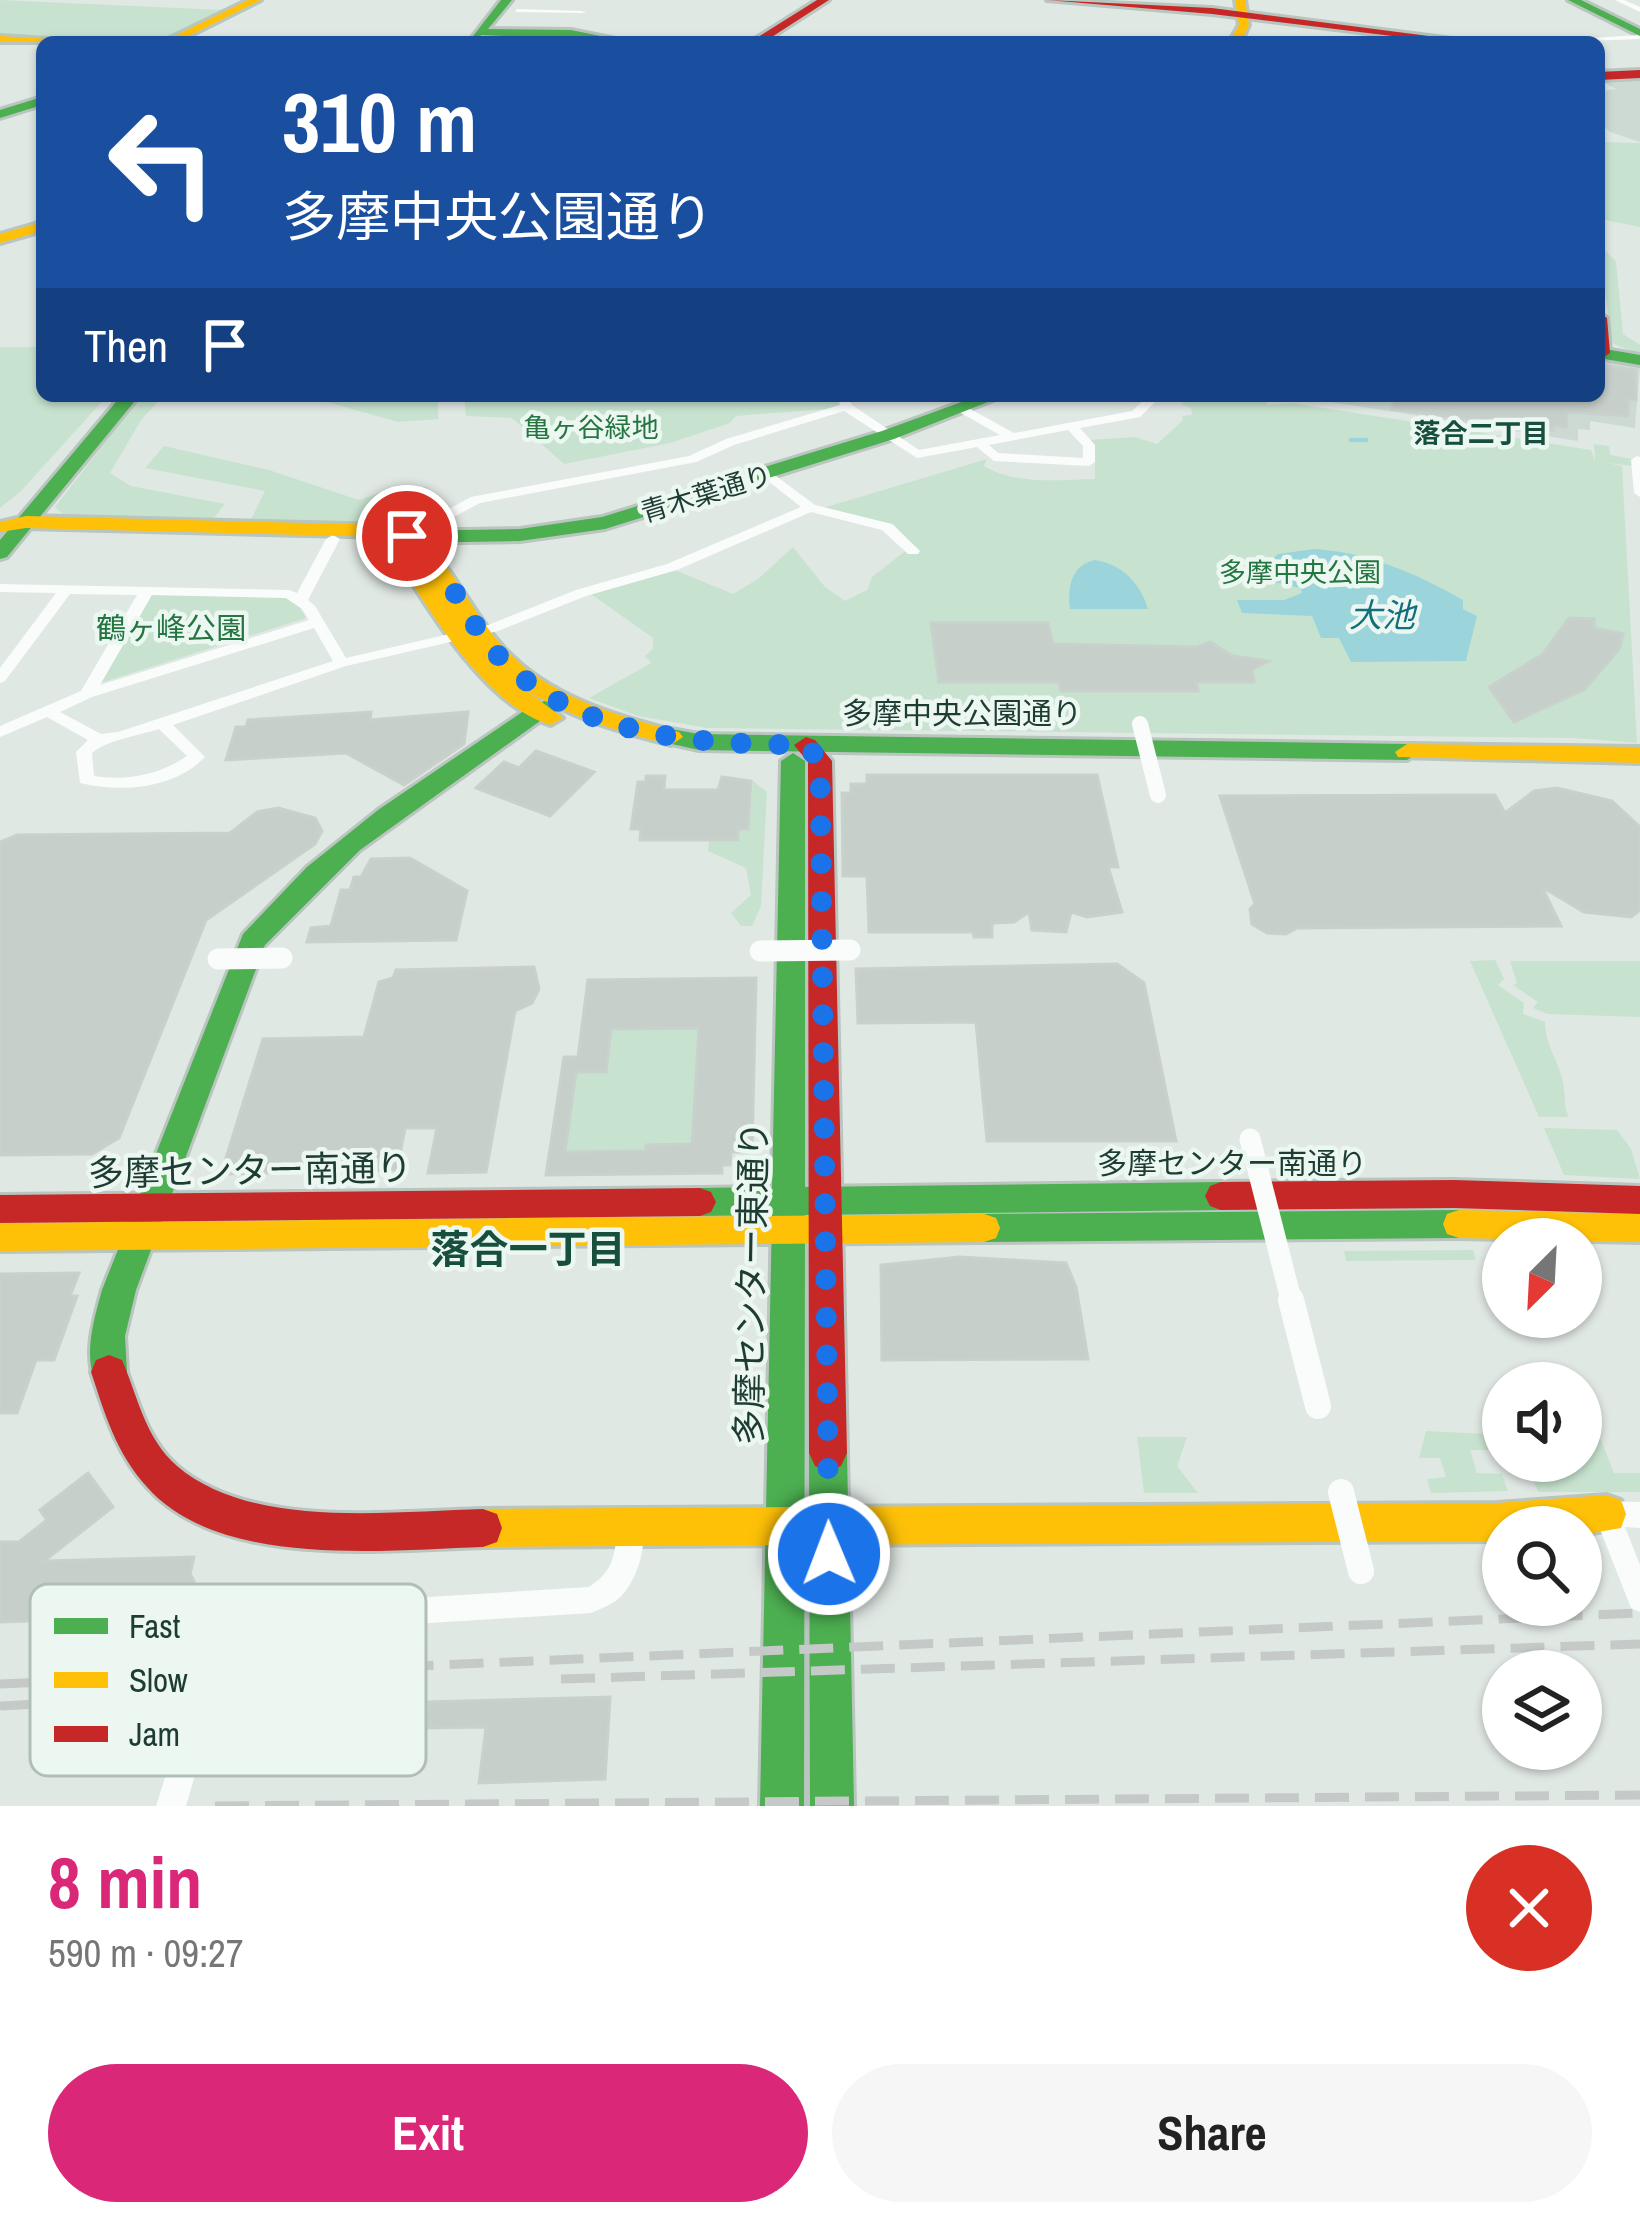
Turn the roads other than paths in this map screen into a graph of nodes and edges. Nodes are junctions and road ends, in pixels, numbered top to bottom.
1 (256, 0) edge
2 (828, 0) edge
3 (1052, 0) edge
4 (1573, 0) edge
5 (1586, 0) edge
6 (1618, 0) edge
7 (512, 6) edge
8 (1243, 7) edge
9 (1640, 10) edge
10 (582, 13) dead end
11 (563, 23) junction
12 (1640, 32) edge
13 (180, 36) edge
14 (476, 36) edge
15 (481, 36) edge
16 (605, 36) edge
17 (766, 36) edge
18 (775, 36) edge
19 (1430, 36) edge
20 (1605, 36) edge
21 (0, 39) edge
22 (36, 41) edge
23 (1640, 74) edge
24 (1605, 76) edge
25 (36, 103) edge
26 (0, 114) edge
27 (36, 228) edge
28 (0, 239) edge
29 (1605, 354) edge
30 (1640, 360) edge
31 (111, 402) edge
32 (125, 402) edge
33 (847, 402) edge
34 (981, 402) edge
35 (1148, 402) edge
36 (963, 410) junction
37 (1071, 426) junction
38 (888, 435) junction
39 (1011, 436) junction
40 (980, 443) junction
41 (1637, 460) edge
42 (768, 474) junction
43 (1640, 493) edge
44 (810, 508) junction
45 (8, 532) edge
46 (232, 532) junction
47 (407, 536) junction
48 (333, 539) junction
49 (913, 551) dead end
50 (0, 588) edge
51 (66, 590) junction
52 (148, 591) junction
53 (301, 599) junction
54 (317, 622) junction
55 (470, 635) junction
56 (342, 663) junction
57 (0, 678) edge
58 (87, 694) junction
59 (550, 710) junction
60 (49, 712) junction
61 (162, 723) junction
62 (1140, 724) dead end
63 (0, 732) edge
64 (99, 739) junction
65 (1640, 755) edge
66 (806, 756) junction
67 (1640, 770) edge
68 (1158, 795) dead end
69 (850, 950) dead end
70 (760, 951) dead end
71 (282, 958) dead end
72 (218, 959) dead end
73 (1250, 1139) dead end
74 (1640, 1200) edge
75 (153, 1207) junction
76 (0, 1209) edge
77 (825, 1212) junction
78 (788, 1213) junction
79 (1640, 1228) edge
80 (142, 1235) junction
81 (0, 1238) edge
82 (1318, 1406) dead end
83 (1341, 1492) dead end
84 (1607, 1514) junction
85 (1640, 1515) edge
86 (631, 1527) junction
87 (784, 1527) junction
88 (828, 1528) junction
89 (1361, 1571) dead end
90 (1640, 1599) edge
91 (426, 1610) edge
92 (180, 1776) edge
93 (171, 1806) edge
94 (782, 1806) edge
95 (832, 1806) edge

1 - 13 street
2 - 17 street
2 - 18 street
3 - 8 street
4 - 12 street
5 - 12 street
6 - 9 street
7 - 11 street
7 - 14 street
8 - 19 street
10 - 11 street
11 - 15 street
11 - 16 street
12 - 20 street
21 - 22 street
23 - 24 street
25 - 26 street
27 - 28 street
29 - 30 street
31 - 45 street
32 - 45 street
33 - 38 street
33 - 47 street
34 - 36 street, 青木葉通り
35 - 37 street
36 - 38 street, 青木葉通り
36 - 39 street
37 - 39 street
37 - 40 street
38 - 40 street
38 - 42 street, 青木葉通り
39 - 40 street
41 - 43 street
42 - 44 street
42 - 47 street, 青木葉通り
44 - 49 street
44 - 55 street
45 - 46 street, 青木葉通り
46 - 47 street, 青木葉通り
46 - 48 street, 青木葉通り
47 - 48 street, 青木葉通り
47 - 55 street, 多摩中央公園通り
48 - 53 street
50 - 51 street
51 - 52 street
51 - 57 street
52 - 53 street
52 - 58 street
53 - 54 street
54 - 56 street
54 - 58 street
55 - 56 street
55 - 59 street, 多摩中央公園通り
56 - 61 street
58 - 60 street
59 - 66 street, 多摩中央公園通り
59 - 75 street
60 - 63 street
60 - 64 street
61 - 64 street
61 - 64 street
62 - 68 street, bridge
65 - 66 street, 多摩中央公園通り
66 - 67 street, 多摩中央公園通り
66 - 77 street
66 - 78 street, 多摩センター東通り
69 - 70 street, bridge
71 - 72 street, bridge
73 - 82 street, bridge
74 - 77 street, 多摩センター南通り
75 - 76 street, 多摩センター南通り
75 - 78 street, 多摩センター南通り
75 - 80 street
77 - 78 street
77 - 79 street, 多摩センター南通り
77 - 88 street
78 - 80 street, 多摩センター南通り
78 - 87 street, 多摩センター東通り
80 - 81 street, 多摩センター南通り
80 - 86 street
83 - 89 street, bridge
84 - 85 street
84 - 88 street
84 - 90 street
86 - 87 street
86 - 91 street
87 - 88 street
87 - 94 street, 多摩センター東通り
88 - 95 street
92 - 93 street

